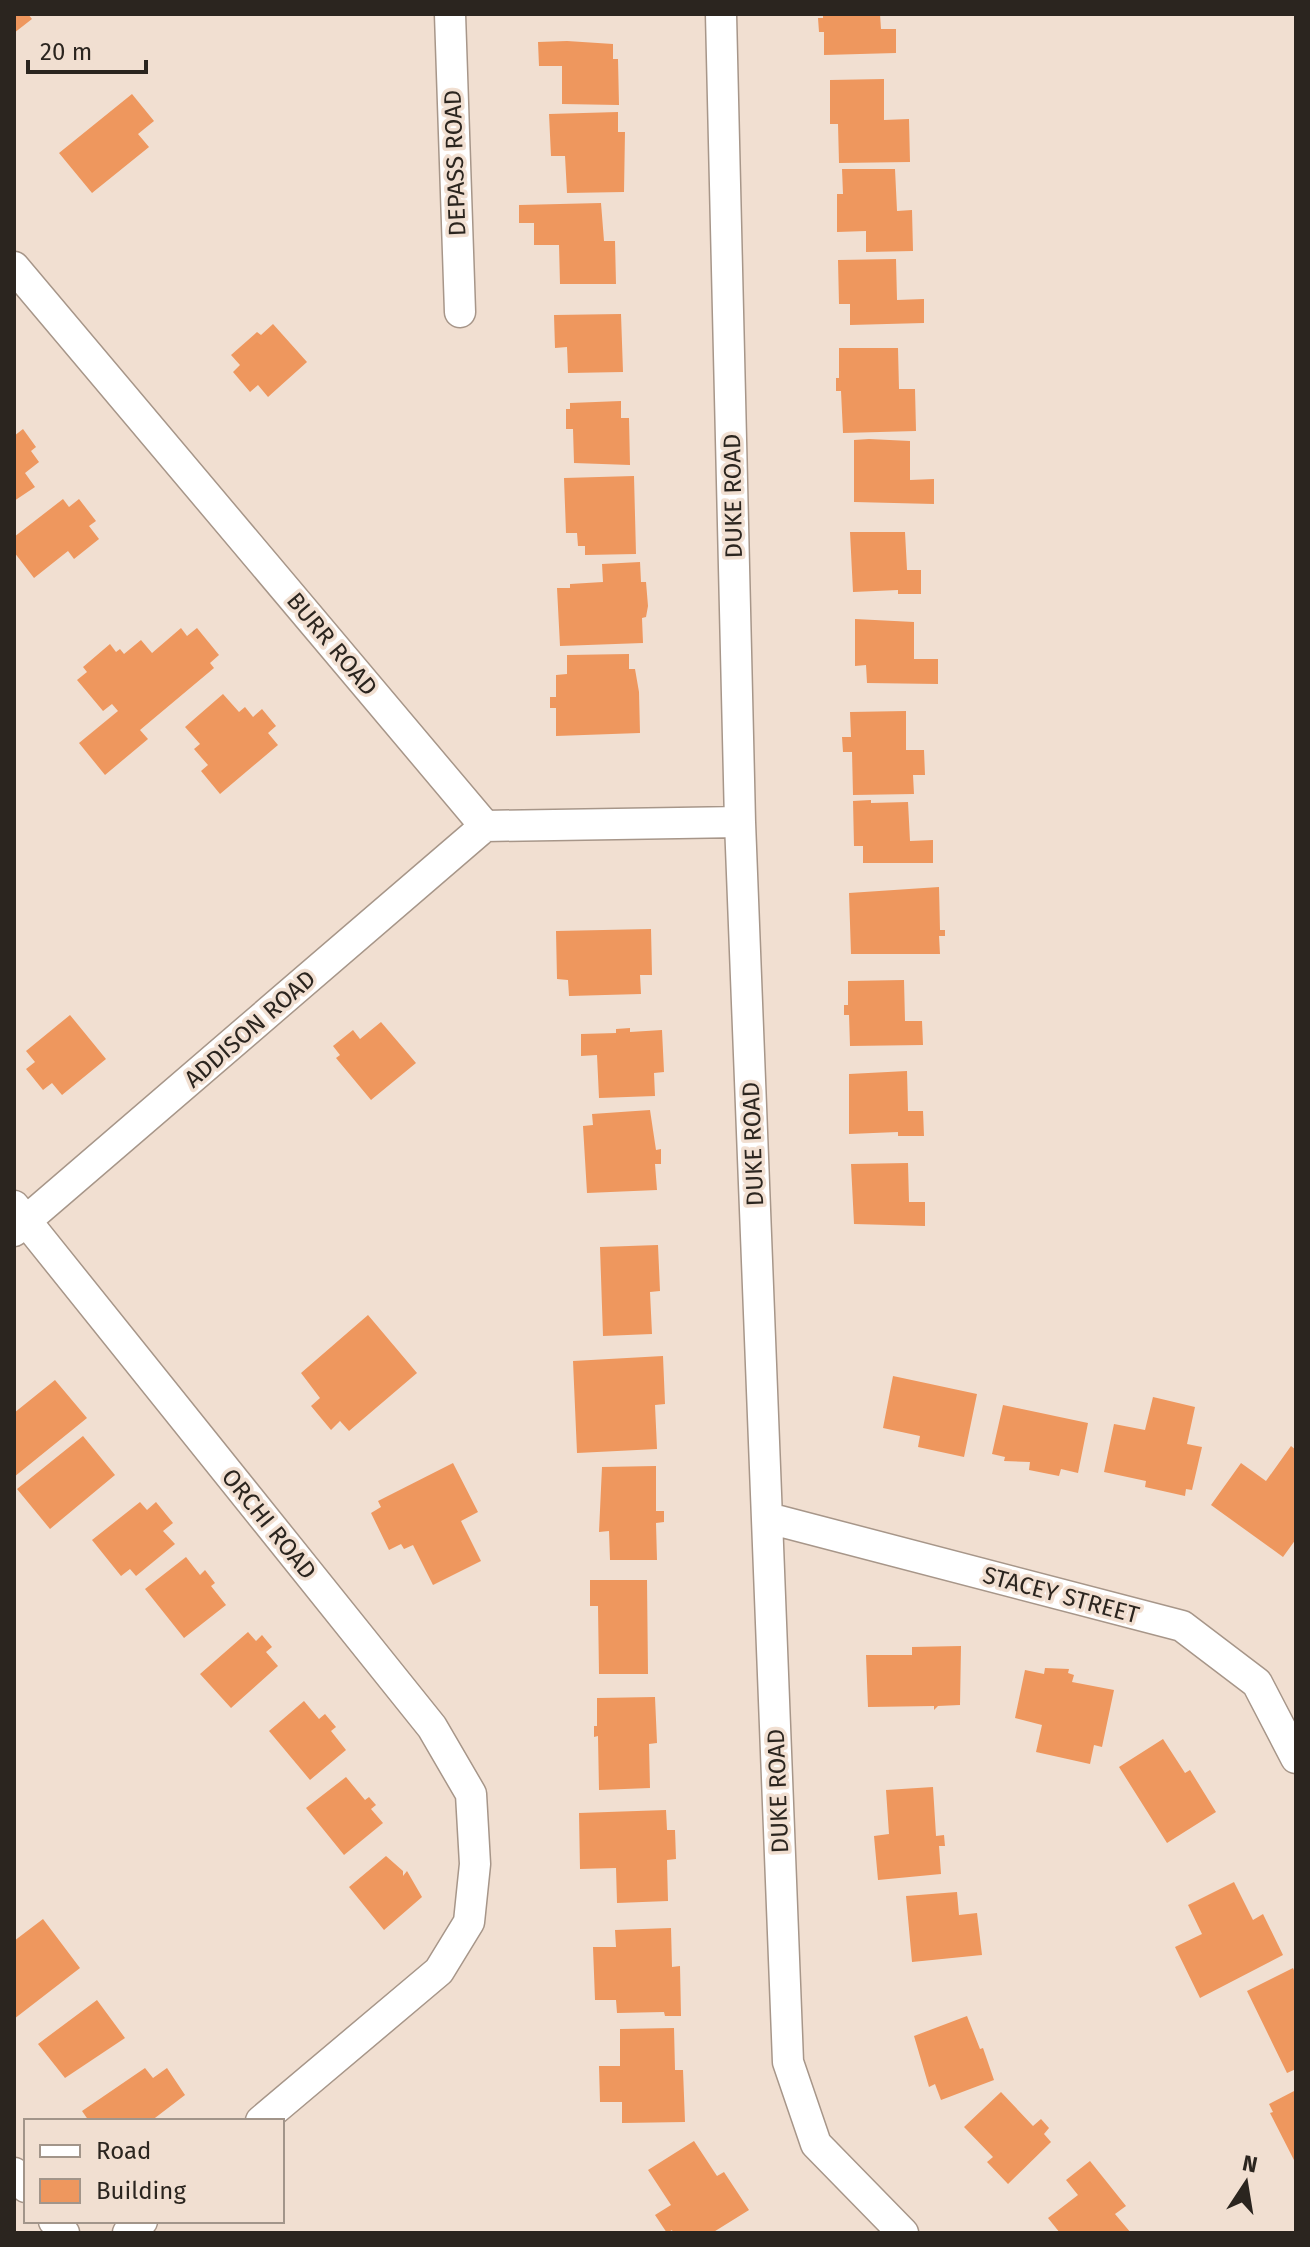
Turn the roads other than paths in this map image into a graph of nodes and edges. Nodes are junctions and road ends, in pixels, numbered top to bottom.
1 (450, 14) edge
2 (721, 14) edge
3 (14, 267) edge
4 (460, 312) dead end
5 (740, 822) junction
6 (485, 826) junction
7 (18, 1219) edge
8 (768, 1518) junction
9 (1296, 1758) edge
10 (263, 2119) edge
11 (903, 2233) edge

1 - 4 street, DEPASS ROAD
2 - 5 street, DUKE ROAD
3 - 6 street, BURR ROAD
5 - 6 street
5 - 8 street, DUKE ROAD
6 - 7 street, ADDISON ROAD
7 - 10 street, ORCHI ROAD
8 - 9 street, STACEY STREET
8 - 11 street, DUKE ROAD

